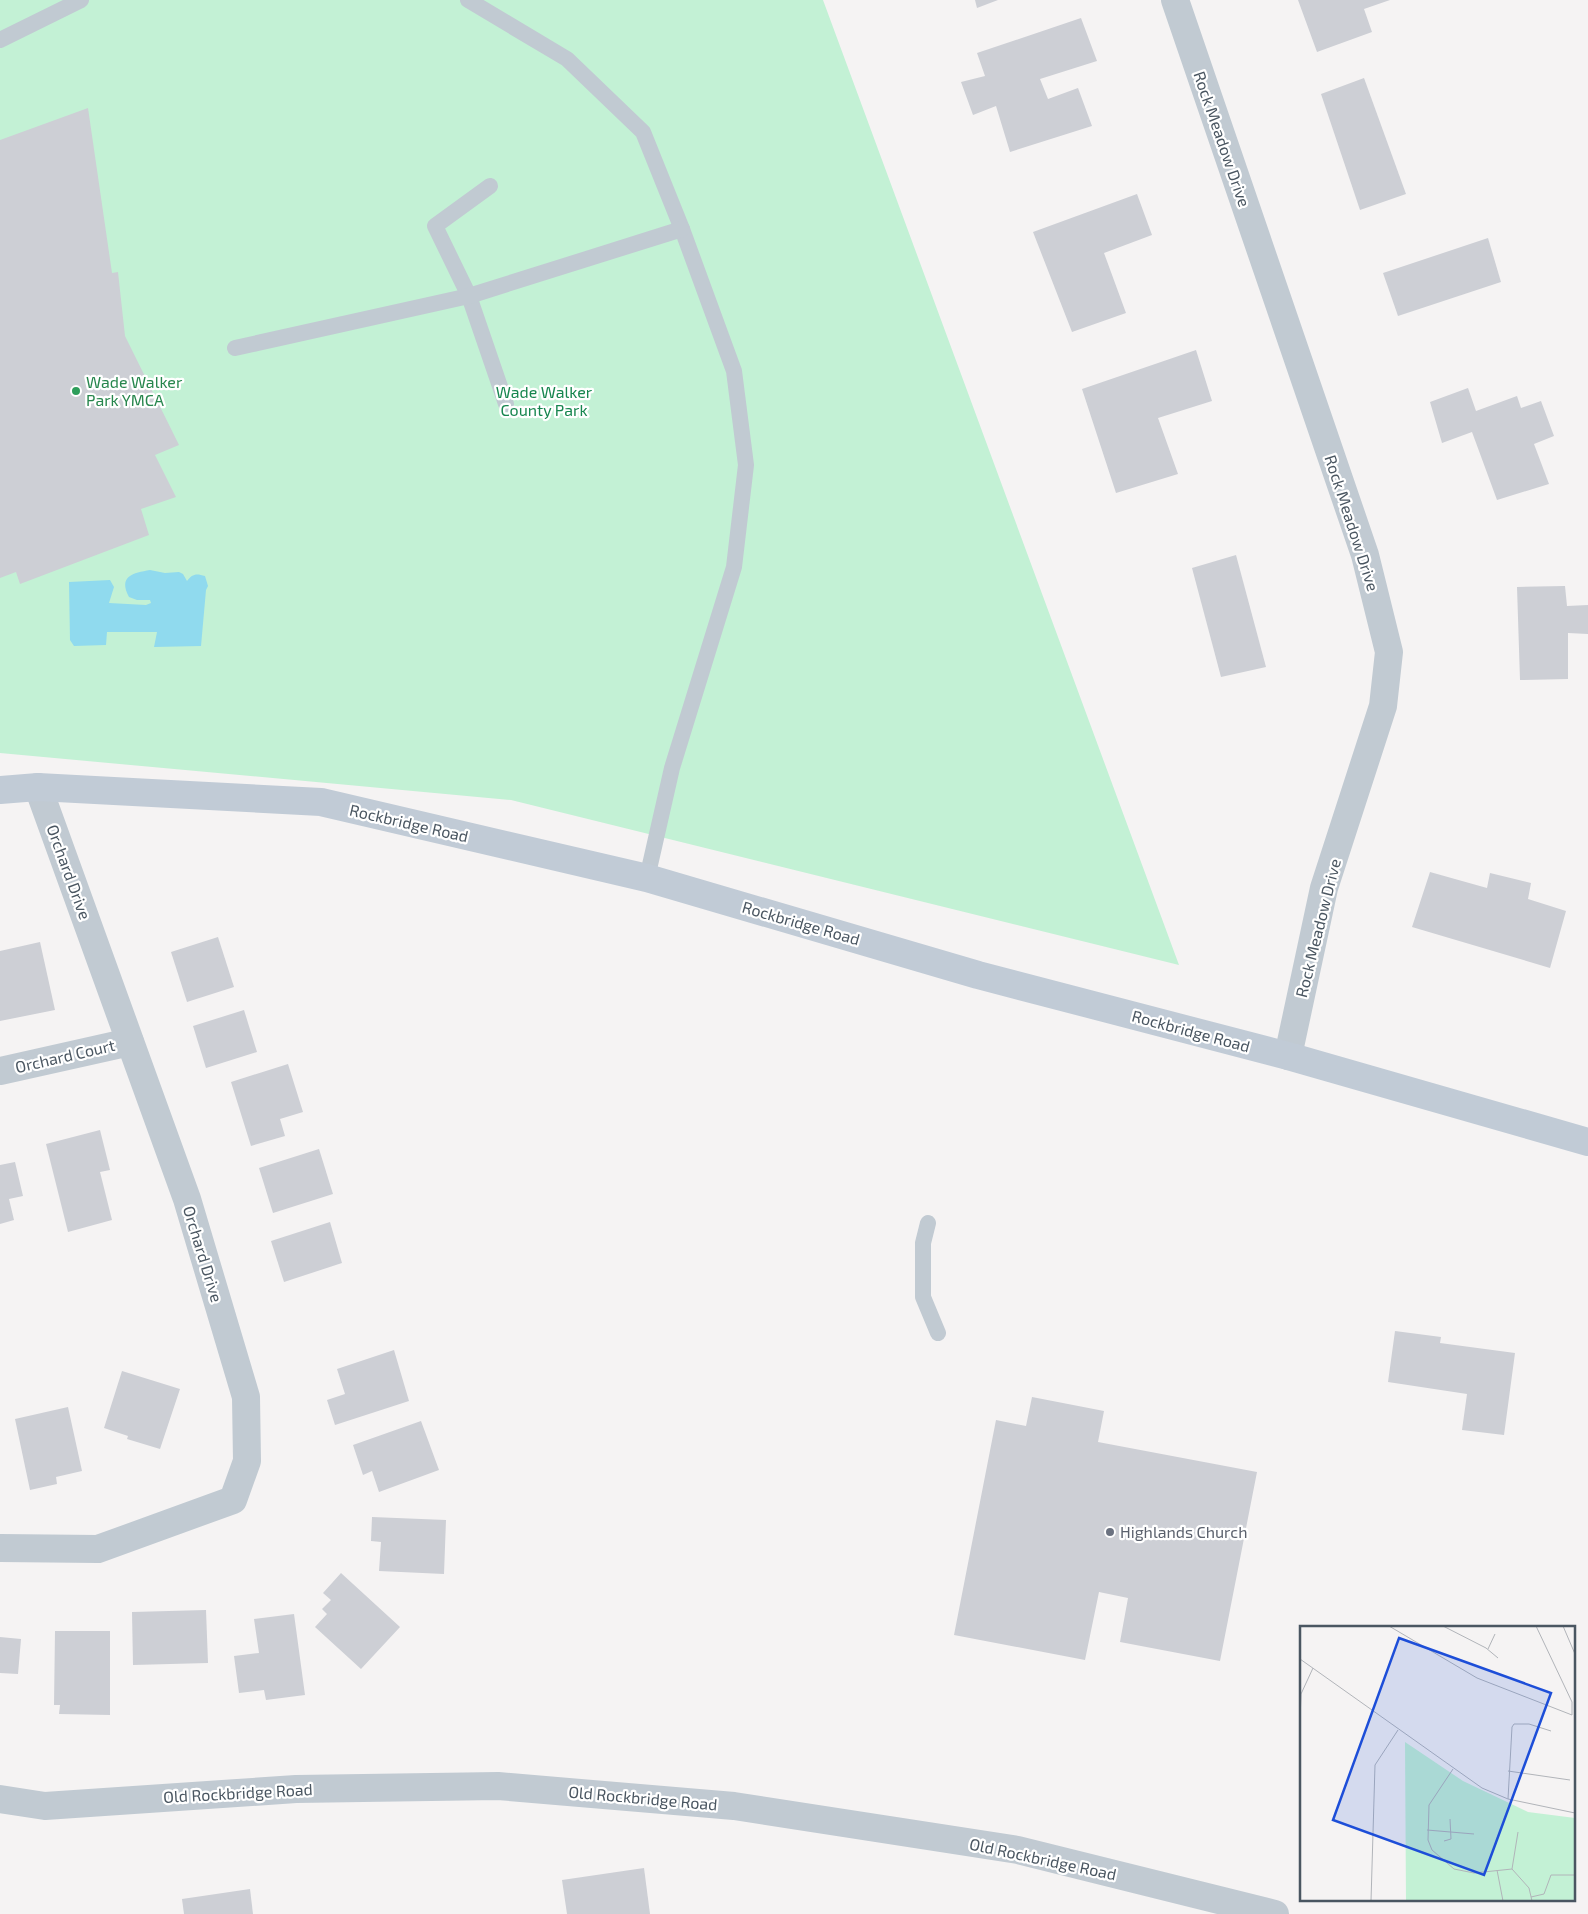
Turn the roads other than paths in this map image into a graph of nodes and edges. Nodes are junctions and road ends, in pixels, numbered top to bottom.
1 (81, 0) edge
2 (468, 0) edge
3 (1175, 0) edge
4 (0, 40) edge
5 (490, 186) dead end
6 (682, 229) junction
7 (469, 296) junction
8 (235, 348) dead end
9 (506, 404) dead end
10 (38, 787) junction
11 (0, 790) edge
12 (647, 878) junction
13 (130, 1042) junction
14 (1288, 1056) junction
15 (0, 1071) edge
16 (1588, 1142) edge
17 (928, 1223) dead end
18 (938, 1333) dead end
19 (0, 1548) edge
20 (0, 1799) edge
21 (1275, 1914) edge

1 - 4 lane
2 - 6 lane
3 - 14 street, Rock Meadow Drive
5 - 7 lane
6 - 7 lane
6 - 12 lane
7 - 8 lane
7 - 9 lane
10 - 11 main road, Rockbridge Road
10 - 12 main road, Rockbridge Road
10 - 13 street, Orchard Drive
12 - 14 main road, Rockbridge Road
13 - 15 street, Orchard Court
13 - 19 street, Orchard Drive
14 - 16 main road, Rockbridge Road
17 - 18 lane
20 - 21 street, Old Rockbridge Road

